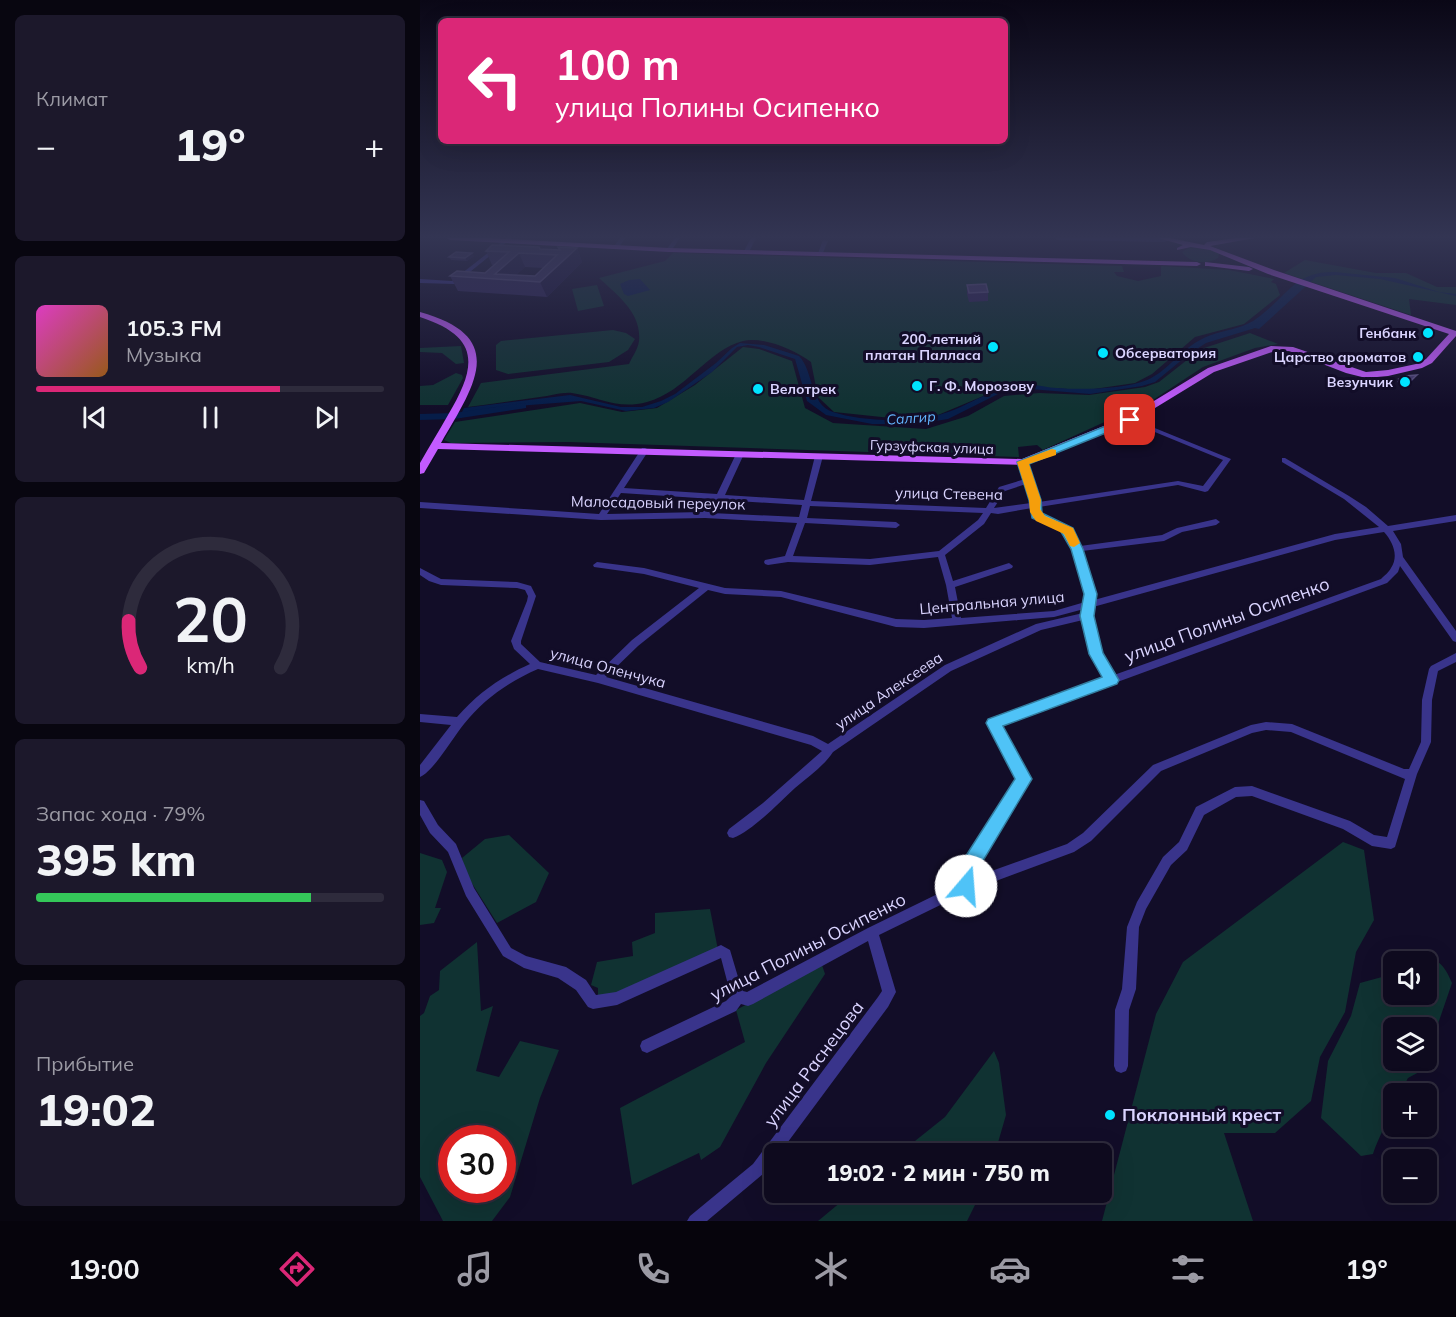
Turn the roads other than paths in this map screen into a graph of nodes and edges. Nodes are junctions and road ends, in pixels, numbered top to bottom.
1 (1339, 295) edge
2 (420, 314) edge
3 (1455, 333) edge
4 (1130, 420) junction
5 (435, 446) junction
6 (645, 450) junction
7 (740, 454) junction
8 (819, 456) junction
9 (1285, 460) dead end
10 (1023, 462) junction
11 (420, 471) edge
12 (1029, 480) junction
13 (620, 490) junction
14 (719, 498) junction
15 (807, 504) junction
16 (420, 505) edge
17 (1035, 505) junction
18 (988, 510) junction
19 (705, 515) junction
20 (600, 517) junction
21 (1456, 518) edge
22 (802, 520) junction
23 (1216, 522) dead end
24 (896, 525) dead end
25 (1386, 529) junction
26 (1077, 549) junction
27 (941, 554) junction
28 (1399, 558) junction
29 (788, 559) junction
30 (768, 562) dead end
31 (597, 565) dead end
32 (1009, 566) dead end
33 (420, 571) edge
34 (950, 585) junction
35 (706, 587) junction
36 (1089, 605) junction
37 (957, 621) junction
38 (1456, 638) edge
39 (1456, 657) edge
40 (537, 665) junction
41 (598, 679) junction
42 (1111, 680) junction
43 (420, 718) edge
44 (458, 721) junction
45 (829, 749) junction
46 (420, 772) edge
47 (1412, 774) junction
48 (420, 805) edge
49 (733, 833) dead end
50 (966, 886) junction
51 (872, 932) junction
52 (739, 997) junction
53 (647, 1046) dead end
54 (1121, 1066) dead end
55 (695, 1221) edge

1 - 3 main road
2 - 5 main road
3 - 4 main road, Гурзуфская улица
4 - 10 main road, Гурзуфская улица
4 - 17 street, улица Стевена
5 - 6 main road, Гурзуфская улица
5 - 11 main road
6 - 7 main road, Гурзуфская улица
6 - 13 street
7 - 8 main road, Гурзуфская улица
7 - 14 street
8 - 10 main road, Гурзуфская улица
8 - 15 street
9 - 25 street
10 - 12 street
12 - 17 street
12 - 18 street
13 - 14 street, улица Стевена
13 - 20 street
14 - 15 street, улица Стевена
14 - 19 street
15 - 18 street, улица Стевена
15 - 22 street
16 - 20 street, Малосадовый переулок
17 - 18 street, улица Стевена
17 - 26 street
18 - 27 street
19 - 20 street, Малосадовый переулок
19 - 22 street, Малосадовый переулок
21 - 25 street
22 - 24 street, Малосадовый переулок
22 - 29 street
23 - 26 street
25 - 28 street
25 - 36 street
26 - 36 street
27 - 29 street
27 - 34 street
28 - 38 street
28 - 42 street, улица Полины Осипенко
29 - 30 street
31 - 35 street, Центральная улица
32 - 34 street
33 - 40 street, улица Оленчука
34 - 37 street
35 - 37 street, Центральная улица
35 - 41 street
36 - 37 street, Центральная улица
36 - 42 street
36 - 45 street, улица Алексеева
39 - 47 street
40 - 41 street, улица Оленчука
40 - 44 street
41 - 45 street, улица Оленчука
42 - 50 street, улица Полины Осипенко
43 - 44 street
44 - 46 street
45 - 49 street, улица Алексеева
47 - 50 street
47 - 54 street
48 - 52 street
50 - 51 street, улица Полины Осипенко
51 - 52 street, улица Полины Осипенко
51 - 55 street, улица Раснецова
52 - 53 street, улица Полины Осипенко

